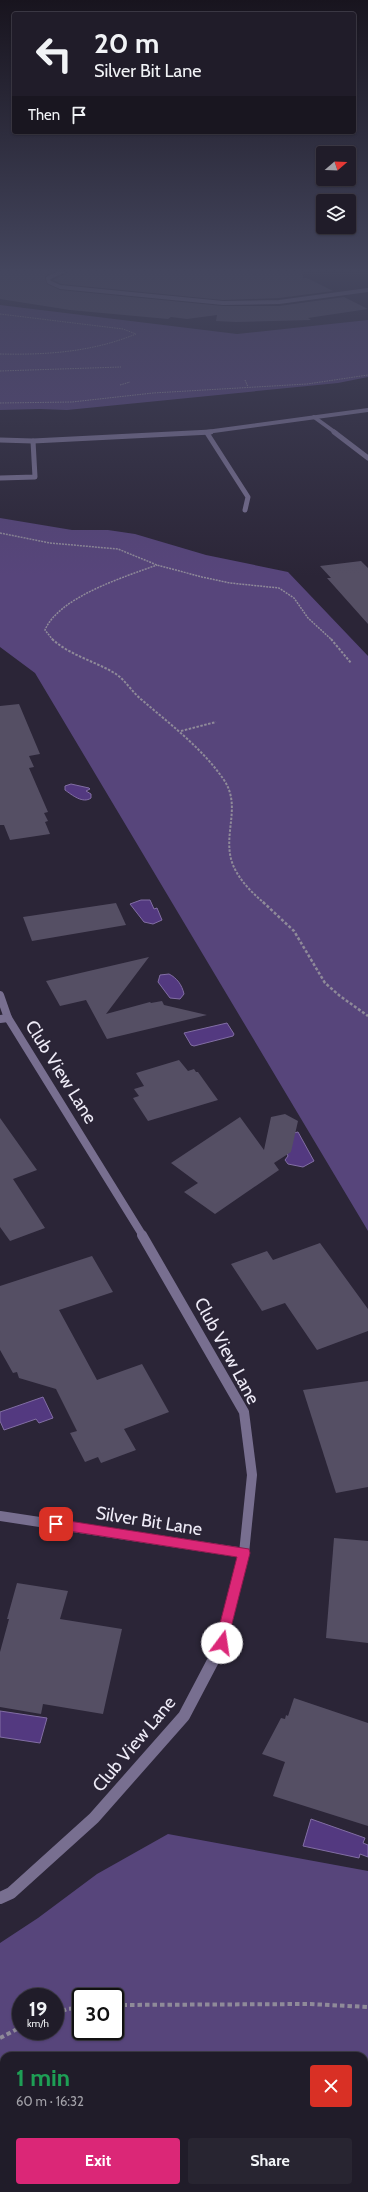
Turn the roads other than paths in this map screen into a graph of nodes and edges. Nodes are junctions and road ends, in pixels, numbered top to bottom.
1 (368, 410) edge
2 (314, 417) junction
3 (207, 433) junction
4 (0, 440) edge
5 (34, 441) junction
6 (368, 458) edge
7 (0, 478) edge
8 (245, 510) dead end
9 (0, 994) edge
10 (4, 1019) edge
11 (0, 1516) edge
12 (244, 1553) junction
13 (0, 1898) edge

1 - 2 street
2 - 3 street
2 - 6 street
3 - 5 street
3 - 8 street
4 - 5 street
5 - 7 street
9 - 10 street, Club View Lane
10 - 12 street, Club View Lane
11 - 12 street, Silver Bit Lane
12 - 13 street, Club View Lane

